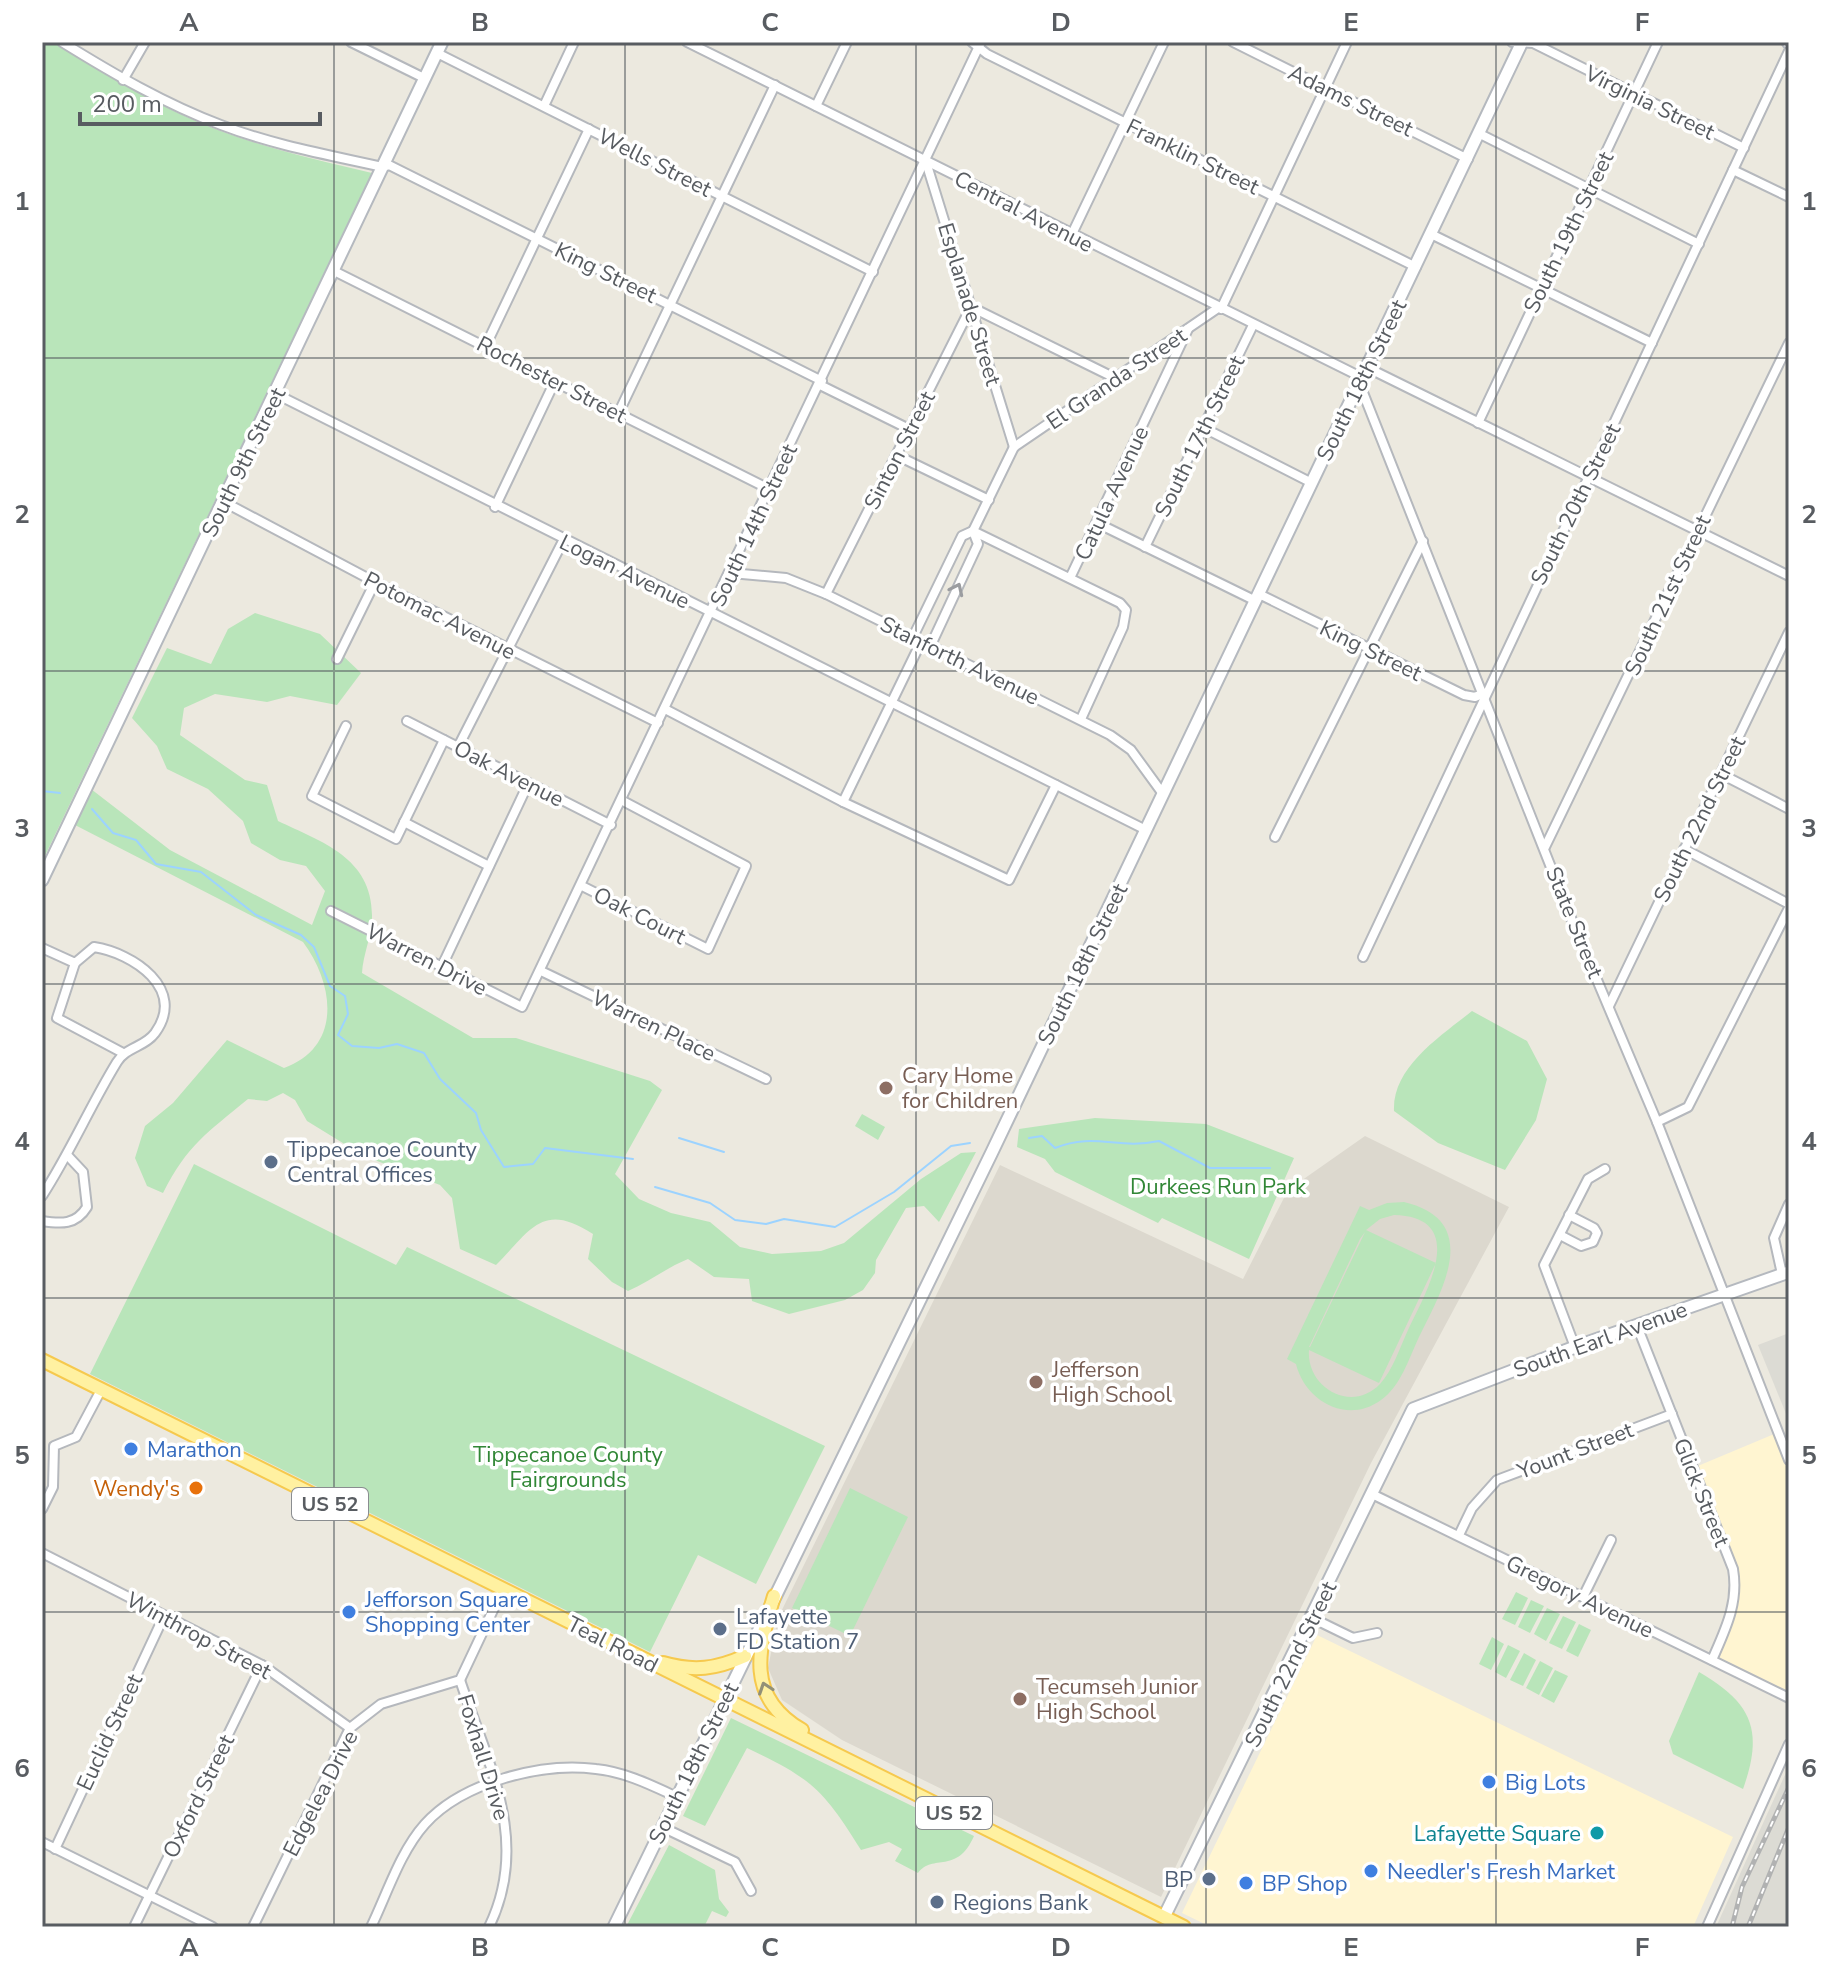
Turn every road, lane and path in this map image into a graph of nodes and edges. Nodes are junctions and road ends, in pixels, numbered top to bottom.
1 (62, 42) edge
2 (145, 42) edge
3 (351, 42) edge
4 (574, 42) edge
5 (687, 42) edge
6 (847, 42) edge
7 (1164, 42) edge
8 (1233, 42) edge
9 (1347, 42) edge
10 (1658, 42) edge
11 (977, 43) edge
12 (1519, 43) edge
13 (707, 46) edge
14 (439, 47) edge
15 (1789, 51) edge
16 (424, 78) junction
17 (123, 80) junction
18 (775, 85) junction
19 (1326, 87) junction
20 (1634, 92) junction
21 (544, 106) junction
22 (816, 106) junction
23 (1126, 123) junction
24 (589, 129) junction
25 (1480, 134) junction
26 (1744, 148) junction
27 (1468, 159) junction
28 (926, 161) junction
29 (386, 166) junction
30 (1733, 170) junction
31 (1588, 189) junction
32 (722, 196) junction
33 (1274, 196) junction
34 (1789, 197) edge
35 (1431, 234) junction
36 (1071, 236) junction
37 (536, 238) junction
38 (1699, 244) junction
39 (1416, 267) junction
40 (334, 271) junction
41 (873, 272) junction
42 (1540, 288) junction
43 (672, 304) junction
44 (971, 307) junction
45 (1220, 309) junction
46 (1253, 325) junction
47 (1188, 329) junction
48 (1652, 343) junction
49 (1789, 343) edge
50 (486, 345) junction
51 (1363, 377) junction
52 (1115, 378) junction
53 (555, 381) junction
54 (821, 383) junction
55 (276, 394) junction
56 (619, 412) junction
57 (1478, 423) junction
58 (1202, 427) junction
59 (909, 429) junction
60 (1014, 447) junction
61 (896, 455) junction
62 (1588, 477) junction
63 (1312, 483) junction
64 (769, 489) junction
65 (989, 500) junction
66 (224, 502) junction
67 (495, 507) junction
68 (1097, 523) junction
69 (973, 531) junction
70 (1699, 531) junction
71 (563, 541) junction
72 (1423, 541) junction
73 (1145, 547) junction
74 (731, 573) junction
75 (1789, 576) edge
76 (1070, 578) junction
77 (375, 582) junction
78 (826, 594) junction
79 (1258, 598) junction
80 (711, 614) junction
81 (1789, 632) edge
82 (917, 639) junction
83 (930, 647) junction
84 (506, 649) junction
85 (1370, 650) junction
86 (337, 659) dead end
87 (1484, 693) junction
88 (892, 703) junction
89 (665, 709) junction
90 (1081, 719) junction
91 (407, 721) dead end
92 (658, 723) junction
93 (346, 726) dead end
94 (444, 740) junction
95 (458, 747) junction
96 (1721, 774) junction
97 (528, 784) junction
98 (1056, 785) junction
99 (1163, 794) junction
100 (623, 801) junction
101 (843, 802) junction
102 (1789, 809) edge
103 (404, 822) junction
104 (611, 825) junction
105 (1146, 830) junction
106 (1275, 837) dead end
107 (1545, 847) junction
108 (1684, 849) junction
109 (489, 866) junction
110 (42, 880) edge
111 (582, 886) junction
112 (1789, 906) edge
113 (331, 911) dead end
114 (42, 948) edge
115 (1363, 957) dead end
116 (75, 963) junction
117 (442, 966) junction
118 (541, 971) junction
119 (1609, 1006) junction
120 (522, 1007) joint
121 (123, 1053) junction
122 (766, 1079) dead end
123 (1657, 1122) junction
124 (68, 1156) junction
125 (1605, 1169) dead end
126 (42, 1196) edge
127 (1789, 1204) edge
128 (1569, 1215) junction
129 (42, 1221) edge
130 (1560, 1235) junction
131 (1786, 1273) edge
132 (1726, 1294) junction
133 (1637, 1326) junction
134 (1575, 1347) junction
135 (42, 1360) edge
136 (101, 1390) junction
137 (1413, 1409) joint
138 (1672, 1414) junction
139 (42, 1444) edge
140 (54, 1446) junction
141 (1789, 1460) edge
142 (1372, 1494) junction
143 (42, 1509) edge
144 (1459, 1535) junction
145 (1611, 1540) dead end
146 (42, 1553) edge
147 (503, 1589) junction
148 (774, 1596) junction
149 (1583, 1597) junction
150 (164, 1616) junction
151 (1312, 1618) junction
152 (1377, 1633) dead end
153 (618, 1647) junction
154 (745, 1656) junction
155 (1712, 1660) junction
156 (262, 1665) junction
157 (460, 1680) junction
158 (1789, 1698) edge
159 (724, 1700) junction
160 (350, 1728) junction
161 (1789, 1744) edge
162 (841, 1757) junction
163 (495, 1783) junction
164 (677, 1797) junction
165 (662, 1827) junction
166 (42, 1842) edge
167 (55, 1849) junction
168 (751, 1891) dead end
169 (149, 1895) junction
170 (1164, 1917) junction
171 (134, 1927) edge
172 (213, 1927) edge
173 (253, 1927) edge
174 (371, 1927) edge
175 (489, 1927) edge
176 (614, 1927) edge
177 (1184, 1927) edge
178 (1707, 1927) edge

1 - 17 street, King Street
2 - 17 street
3 - 16 street
4 - 21 street
5 - 13 street, Central Avenue
6 - 22 street
7 - 23 street
8 - 19 street, Adams Street
9 - 19 street
10 - 20 street, South 19th Street
11 - 23 street, Franklin Street
11 - 28 street, South 14th Street
12 - 20 street, Virginia Street
12 - 25 main road, South 18th Street
13 - 18 street, Central Avenue
14 - 16 main road, South 9th Street
14 - 21 street, Wells Street
15 - 26 street, South 20th Street
16 - 29 main road, South 9th Street
17 - 29 street, King Street
18 - 22 street, Central Avenue
18 - 32 street
19 - 27 street, Adams Street
19 - 33 street
20 - 26 street, Virginia Street
20 - 31 street, South 19th Street
21 - 24 street, Wells Street
22 - 28 street, Central Avenue
23 - 33 street, Franklin Street
23 - 36 street
24 - 32 street, Wells Street
24 - 37 street
25 - 27 main road, South 18th Street
25 - 31 street
26 - 30 street, South 20th Street
27 - 35 main road, South 18th Street
28 - 36 street, Central Avenue
28 - 41 street, South 14th Street
28 - 44 street, Esplanade Street
29 - 37 street, King Street
29 - 40 main road, South 9th Street
30 - 34 street
30 - 38 street, South 20th Street
31 - 38 street
31 - 42 street, South 19th Street
32 - 41 street, Wells Street
32 - 43 street
33 - 39 street, Franklin Street
33 - 45 street
35 - 39 main road, South 18th Street
35 - 42 street
36 - 45 street, Central Avenue
37 - 43 street, King Street
37 - 50 street
38 - 48 street, South 20th Street
39 - 51 main road, South 18th Street
40 - 50 street, Rochester Street
40 - 55 main road, South 9th Street
41 - 54 street, South 14th Street
42 - 48 street
42 - 57 street, South 19th Street
43 - 54 street, King Street
43 - 56 street
44 - 52 street
44 - 59 street, Sinton Street
44 - 60 street, Esplanade Street
45 - 46 street, Central Avenue
45 - 47 street, El Granda Street
46 - 51 street, Central Avenue
46 - 58 street, South 17th Street
47 - 52 street, El Granda Street
47 - 68 street, Catula Avenue
48 - 62 street, South 20th Street
49 - 70 street, South 21st Street
50 - 53 street, Rochester Street
51 - 57 street, Central Avenue
51 - 63 main road, South 18th Street
51 - 72 street, State Street
52 - 60 street, El Granda Street
53 - 56 street, Rochester Street
53 - 67 street
54 - 59 street, King Street
54 - 64 street, South 14th Street
55 - 66 main road, South 9th Street
55 - 67 street, Logan Avenue
56 - 64 street, Rochester Street
57 - 62 street, Central Avenue
58 - 63 street
58 - 73 street, South 17th Street
59 - 61 street, Sinton Street
60 - 65 street
61 - 65 street
61 - 78 street, Sinton Street
62 - 70 street, Central Avenue
62 - 87 street, South 20th Street
63 - 79 main road, South 18th Street
64 - 74 street, South 14th Street
65 - 69 street
66 - 77 street, Potomac Avenue
66 - 110 main road, South 9th Street
67 - 71 street, Logan Avenue
68 - 73 street, King Street
68 - 76 street, Catula Avenue
69 - 76 street
69 - 82 street
83 -> 69 street
70 - 75 street, Central Avenue
70 - 107 street, South 21st Street
71 - 80 street, Logan Avenue
71 - 84 street
72 - 85 street
72 - 87 street, State Street
73 - 79 street, King Street
74 - 78 street, Stanforth Avenue
74 - 80 street, South 14th Street
76 - 90 street, Catula Avenue
77 - 84 street, Potomac Avenue
77 - 86 street
78 - 82 street, Stanforth Avenue
79 - 85 street, King Street
79 - 99 main road, South 18th Street
80 - 88 street, Logan Avenue
80 - 89 street, South 14th Street
81 - 96 street, South 22nd Street
82 - 83 street, Stanforth Avenue
82 - 88 street
83 - 90 street, Stanforth Avenue
84 - 92 street, Potomac Avenue
84 - 95 street
85 - 87 street, King Street
85 - 106 street
87 - 107 street, State Street
87 - 115 street, South 20th Street
88 - 98 street, Logan Avenue
88 - 101 street
89 - 92 street, South 14th Street
89 - 101 street
90 - 99 street, Stanforth Avenue
91 - 94 street, Oak Avenue
92 - 100 street, South 14th Street
93 - 103 street
94 - 95 street, Oak Avenue
94 - 103 street
95 - 97 street, Oak Avenue
96 - 102 street
96 - 108 street, South 22nd Street
97 - 104 street, Oak Avenue
97 - 109 street
98 - 101 street
98 - 105 street, Logan Avenue
99 - 105 main road, South 18th Street
100 - 104 street, South 14th Street
100 - 111 street, Oak Court
103 - 109 street
104 - 111 street, South 14th Street
105 - 148 main road, South 18th Street
107 - 119 street, State Street
108 - 112 street
108 - 119 street, South 22nd Street
109 - 117 street
111 - 118 street, South 14th Street
112 - 123 street
113 - 117 street, Warren Drive
114 - 116 street
116 - 121 street
116 - 121 street
117 - 120 street, Warren Drive
118 - 120 street, South 14th Street
118 - 122 street, Warren Place
119 - 123 street, State Street
121 - 124 street
123 - 132 street, State Street
124 - 126 street
124 - 129 street
125 - 128 street
127 - 131 street
128 - 130 street
128 - 130 street
130 - 134 street
131 - 132 main road, South Earl Avenue
132 - 133 main road, South Earl Avenue
132 - 141 street, State Street
133 - 134 main road, South Earl Avenue
133 - 138 street, Glick Street
134 - 137 main road, South Earl Avenue
135 - 136 main road, Teal Road / US 52
136 - 140 street
136 - 147 main road, Teal Road / US 52
137 - 142 main road, South 22nd Street
138 - 144 street, Yount Street
138 - 155 street, Glick Street
139 - 140 street
140 - 143 street
142 - 144 street, Gregory Avenue
142 - 151 main road, South 22nd Street
144 - 149 street, Gregory Avenue
145 - 149 street
146 - 150 street, Winthrop Street
147 - 153 main road, Teal Road / US 52
147 - 157 street
148 - 154 main road, South 18th Street
162 -> 148 main road
149 - 155 street, Gregory Avenue
150 - 156 street, Winthrop Street
150 - 167 street, Euclid Street
151 - 152 street
151 - 170 main road, South 22nd Street
153 - 154 main road
153 - 159 main road, Teal Road / US 52
154 - 159 main road, South 18th Street
155 - 158 street, Gregory Avenue
156 - 160 street, Winthrop Street
156 - 169 street, Oxford Street
157 - 160 street, Edgelea Drive
157 - 163 street, Foxhall Drive
159 - 162 main road, Teal Road / US 52
159 - 164 main road, South 18th Street
160 - 173 street, Edgelea Drive
161 - 178 street
162 - 170 main road, Teal Road / US 52
163 - 164 street
163 - 174 street
163 - 175 street, Foxhall Drive
164 - 165 main road, South 18th Street
165 - 168 street
165 - 176 main road, South 18th Street
166 - 167 street
167 - 169 street
169 - 171 street, Oxford Street
169 - 172 street
170 - 177 main road, Teal Road / US 52

